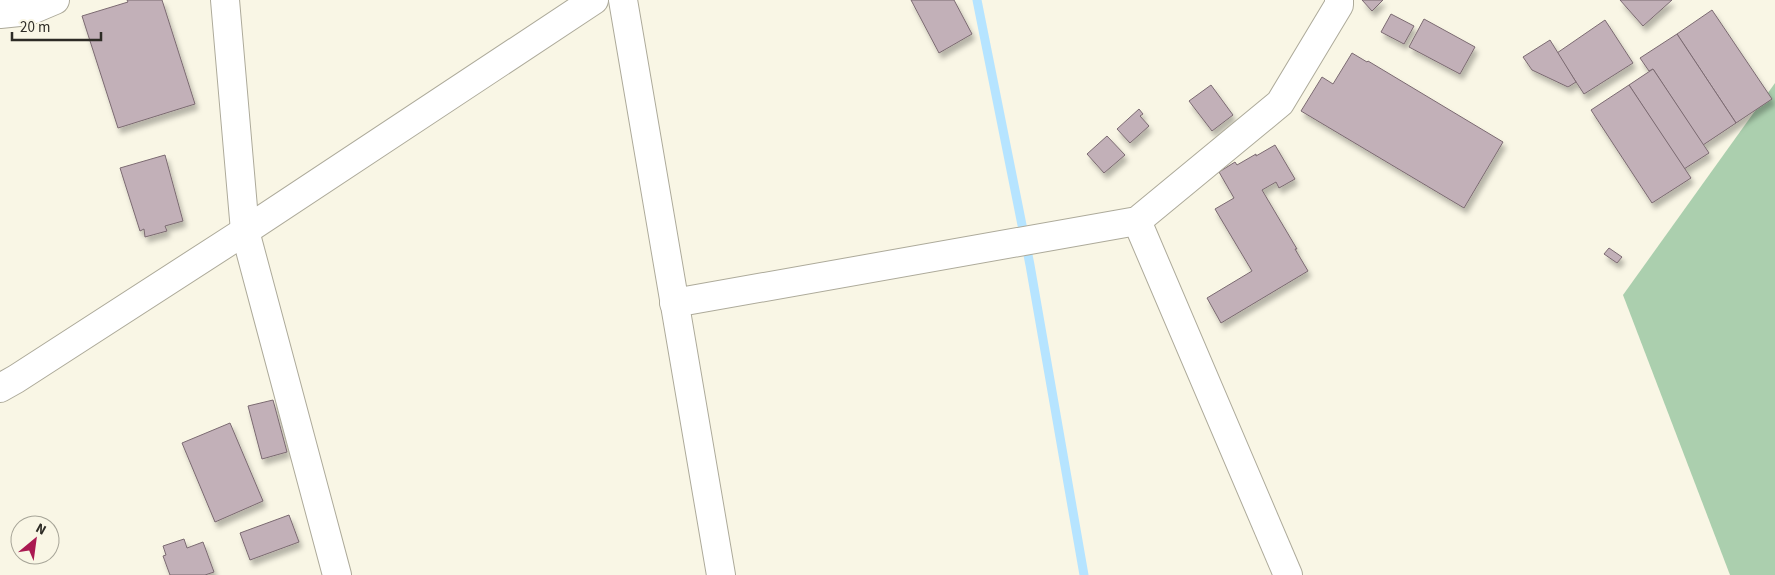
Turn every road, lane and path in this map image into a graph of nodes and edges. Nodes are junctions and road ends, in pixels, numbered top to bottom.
1 (56, 0) edge
2 (225, 0) edge
3 (594, 0) edge
4 (623, 0) edge
5 (1339, 0) edge
6 (0, 14) edge
7 (1137, 221) junction
8 (245, 231) junction
9 (674, 303) junction
10 (0, 388) edge
11 (337, 575) edge
12 (721, 575) edge
13 (1288, 575) edge

1 - 6 street
2 - 8 street
3 - 8 street
4 - 9 street
5 - 7 street
7 - 9 street
7 - 13 street
8 - 10 street
8 - 11 street
9 - 12 street

